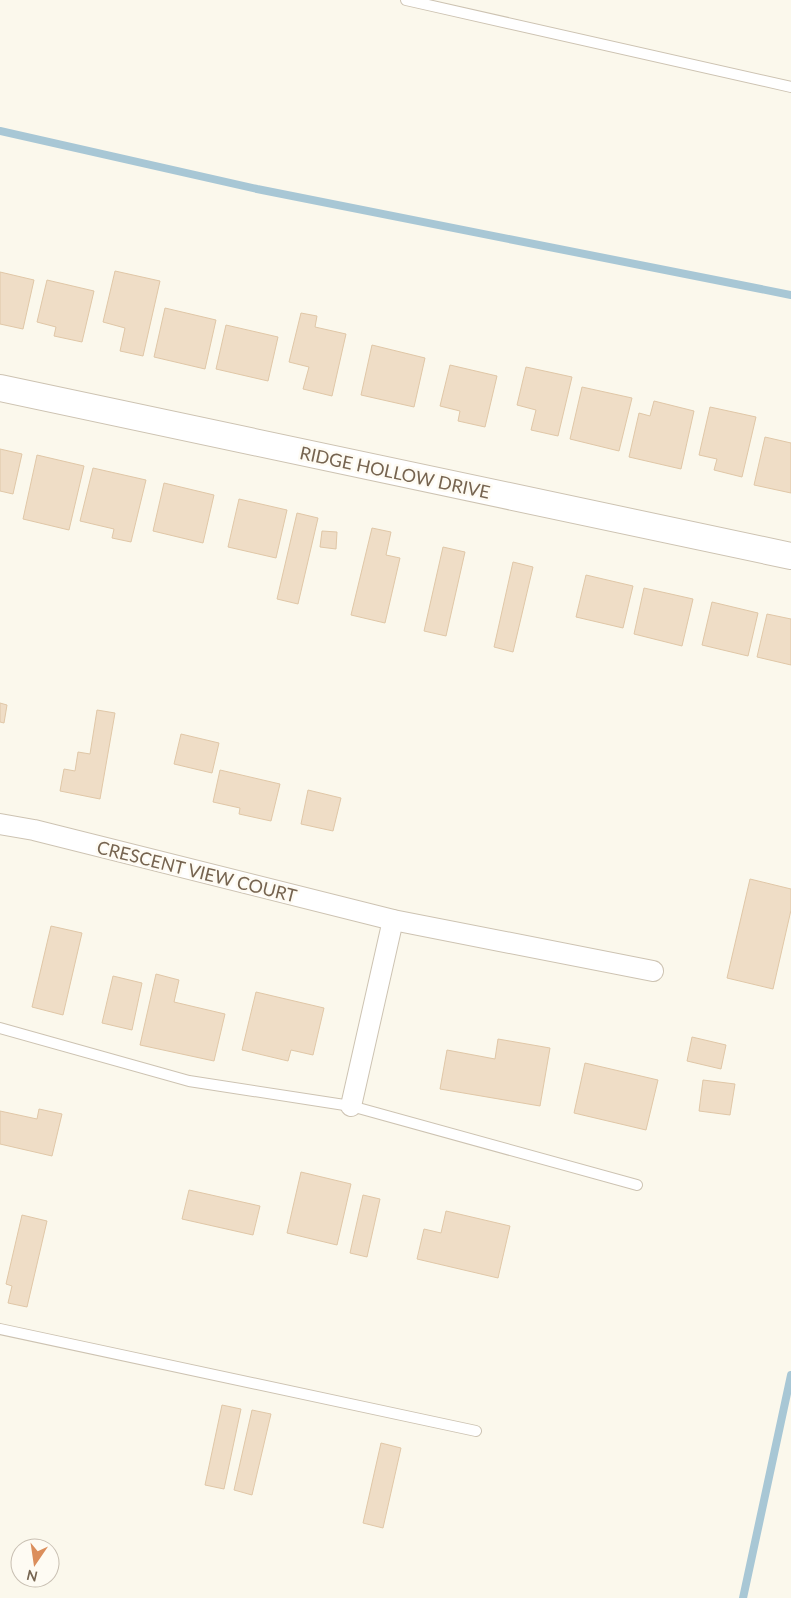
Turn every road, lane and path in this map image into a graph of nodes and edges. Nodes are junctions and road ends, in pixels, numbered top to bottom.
1 (406, 0) edge
2 (791, 87) edge
3 (0, 388) edge
4 (791, 556) edge
5 (0, 824) edge
6 (393, 920) junction
7 (653, 971) dead end
8 (0, 1028) edge
9 (351, 1106) junction
10 (637, 1185) dead end
11 (0, 1329) edge
12 (476, 1431) dead end

1 - 2 lane
3 - 4 street, RIDGE HOLLOW DRIVE
5 - 6 street, CRESCENT VIEW COURT
6 - 7 street, CRESCENT VIEW COURT
6 - 9 street
8 - 9 lane
9 - 10 lane
11 - 12 lane

